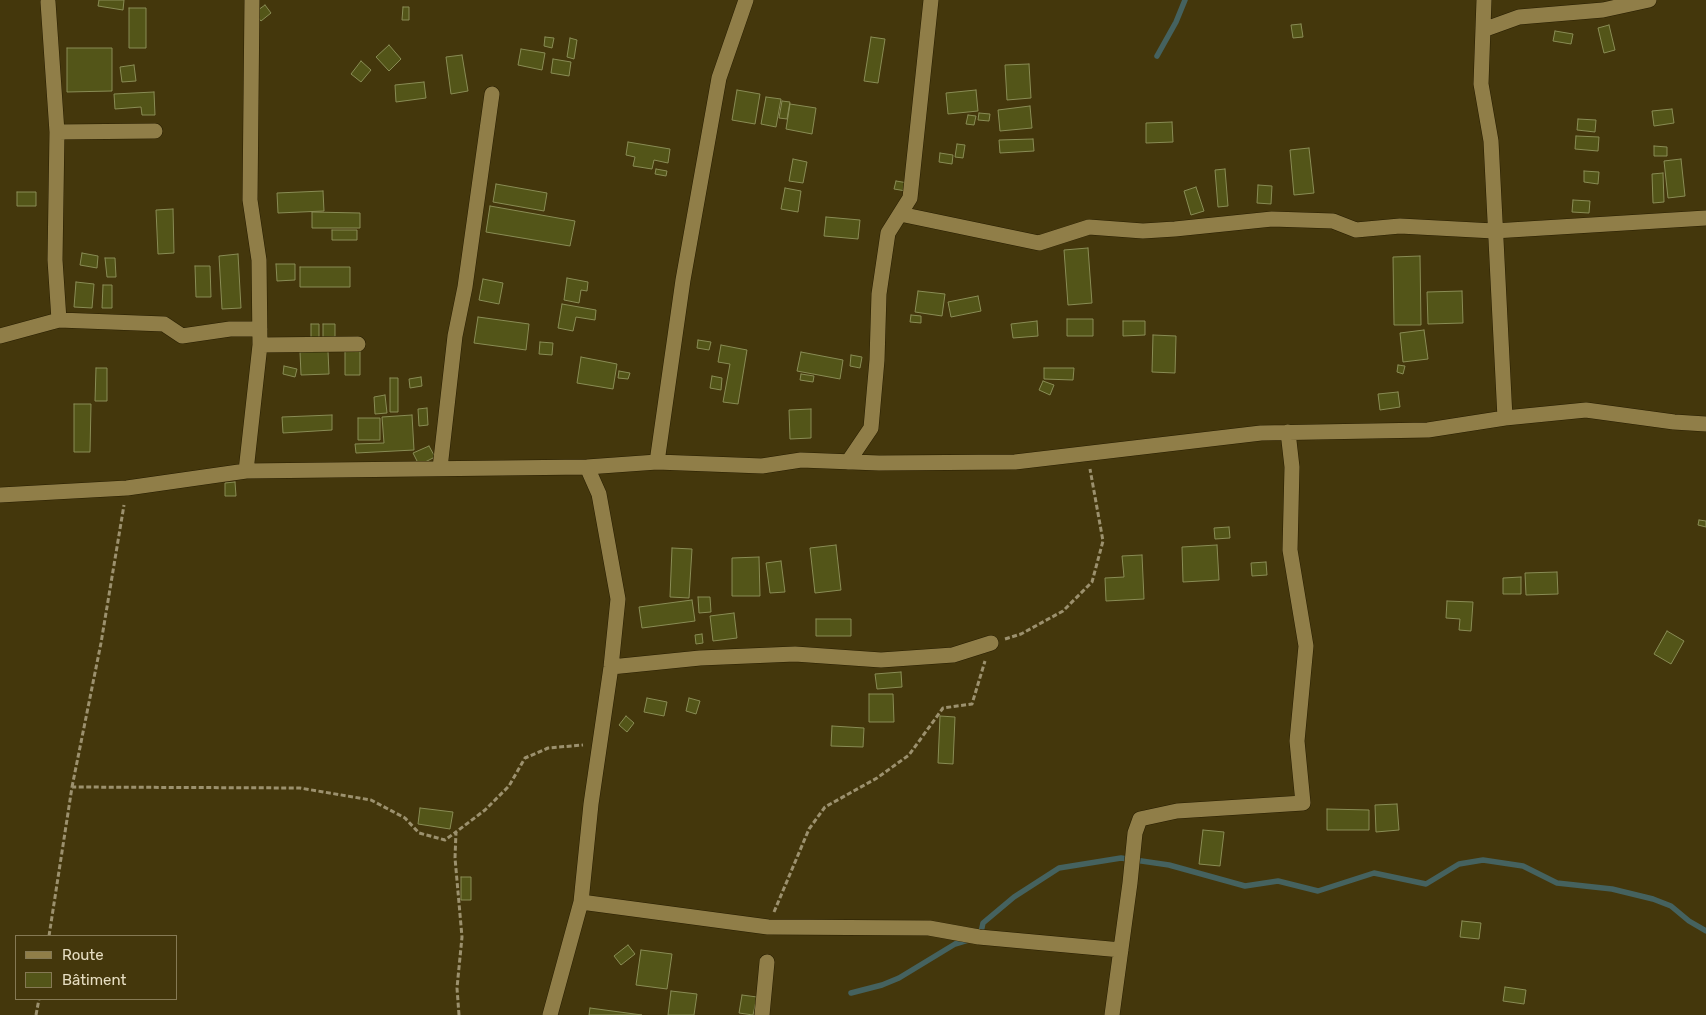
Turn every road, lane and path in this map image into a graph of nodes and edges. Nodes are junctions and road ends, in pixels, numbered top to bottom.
1 (252, 0) edge
2 (746, 0) edge
3 (931, 0) edge
4 (1484, 0) edge
5 (1650, 0) edge
6 (48, 2) dead end
7 (1483, 30) junction
8 (492, 94) dead end
9 (155, 131) dead end
10 (56, 132) junction
11 (900, 214) junction
12 (1706, 218) edge
13 (1494, 231) junction
14 (59, 320) junction
15 (260, 329) junction
16 (0, 336) edge
17 (358, 344) dead end
18 (260, 345) junction
19 (1505, 418) junction
20 (1706, 424) edge
21 (1288, 432) junction
22 (1087, 453) junction
23 (657, 462) junction
24 (848, 462) junction
25 (587, 467) junction
26 (440, 468) junction
27 (246, 471) junction
28 (127, 488) junction
29 (0, 495) edge
30 (991, 643) junction
31 (611, 667) junction
32 (600, 740) junction
33 (72, 787) junction
34 (456, 832) junction
35 (581, 902) junction
36 (768, 927) junction
37 (49, 935) edge
38 (1121, 950) junction
39 (767, 962) dead end
40 (39, 1000) edge
41 (36, 1015) edge
42 (458, 1015) edge
43 (550, 1015) edge
44 (762, 1015) edge
45 (1112, 1015) edge

1 - 15 street
2 - 23 street
3 - 11 street
4 - 7 street
5 - 7 street
6 - 10 street
7 - 13 street
8 - 26 street
9 - 10 street
10 - 14 street
11 - 13 street
11 - 24 street
12 - 13 street
13 - 19 street
14 - 15 street
14 - 16 street
15 - 18 street
17 - 18 street
18 - 27 street
19 - 20 street
19 - 21 street
21 - 22 street
21 - 38 street
22 - 24 street
22 - 30 path
23 - 24 street
23 - 25 street
25 - 26 street
25 - 31 street
26 - 27 street
27 - 28 street
28 - 29 street
28 - 33 path
30 - 31 street
30 - 36 path
31 - 32 street
32 - 34 path
32 - 35 street
33 - 34 path
33 - 37 path
34 - 42 path
35 - 36 street
35 - 43 street
36 - 38 street
38 - 45 street
39 - 44 street
40 - 41 path

